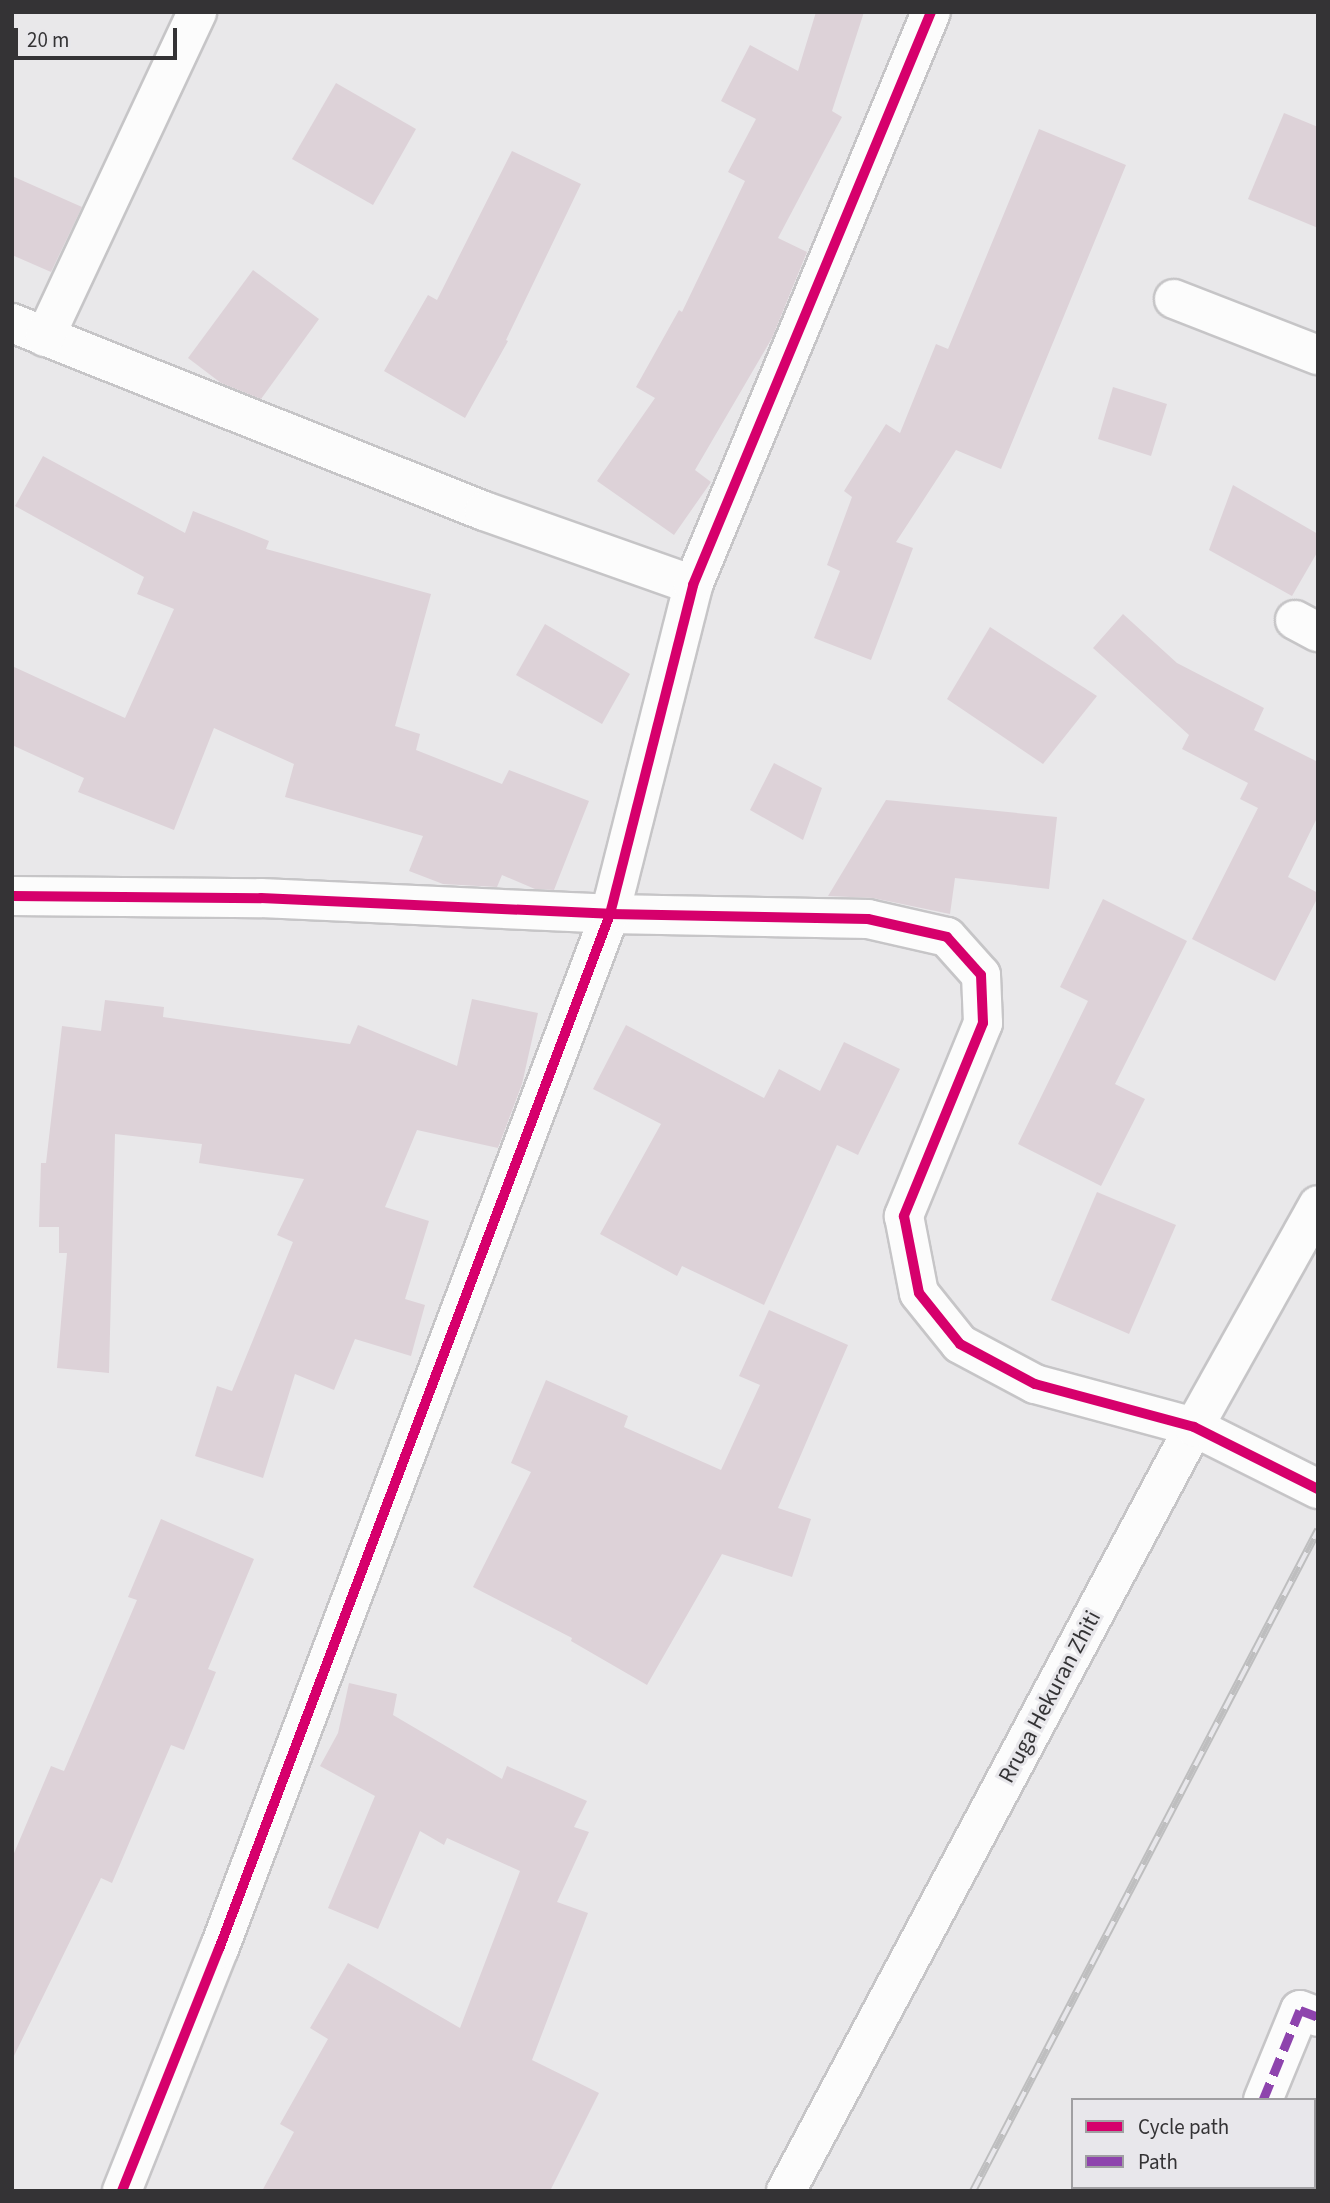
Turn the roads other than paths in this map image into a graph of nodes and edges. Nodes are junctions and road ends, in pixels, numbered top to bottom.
1 (197, 12) edge
2 (931, 12) edge
3 (1174, 299) dead end
4 (29, 330) edge
5 (1318, 355) edge
6 (693, 585) junction
7 (12, 896) edge
8 (610, 914) junction
9 (1318, 1205) edge
10 (1194, 1427) junction
11 (1318, 1489) edge
12 (1318, 2017) edge
13 (1264, 2098) edge
14 (121, 2191) edge
15 (786, 2191) edge

1 - 4 street
2 - 6 street
3 - 5 street
4 - 6 street
6 - 8 street
7 - 8 street
8 - 10 street
8 - 14 street
9 - 10 street, Rruga Hekuran Zhiti
10 - 11 street
10 - 15 street, Rruga Hekuran Zhiti
12 - 13 street

